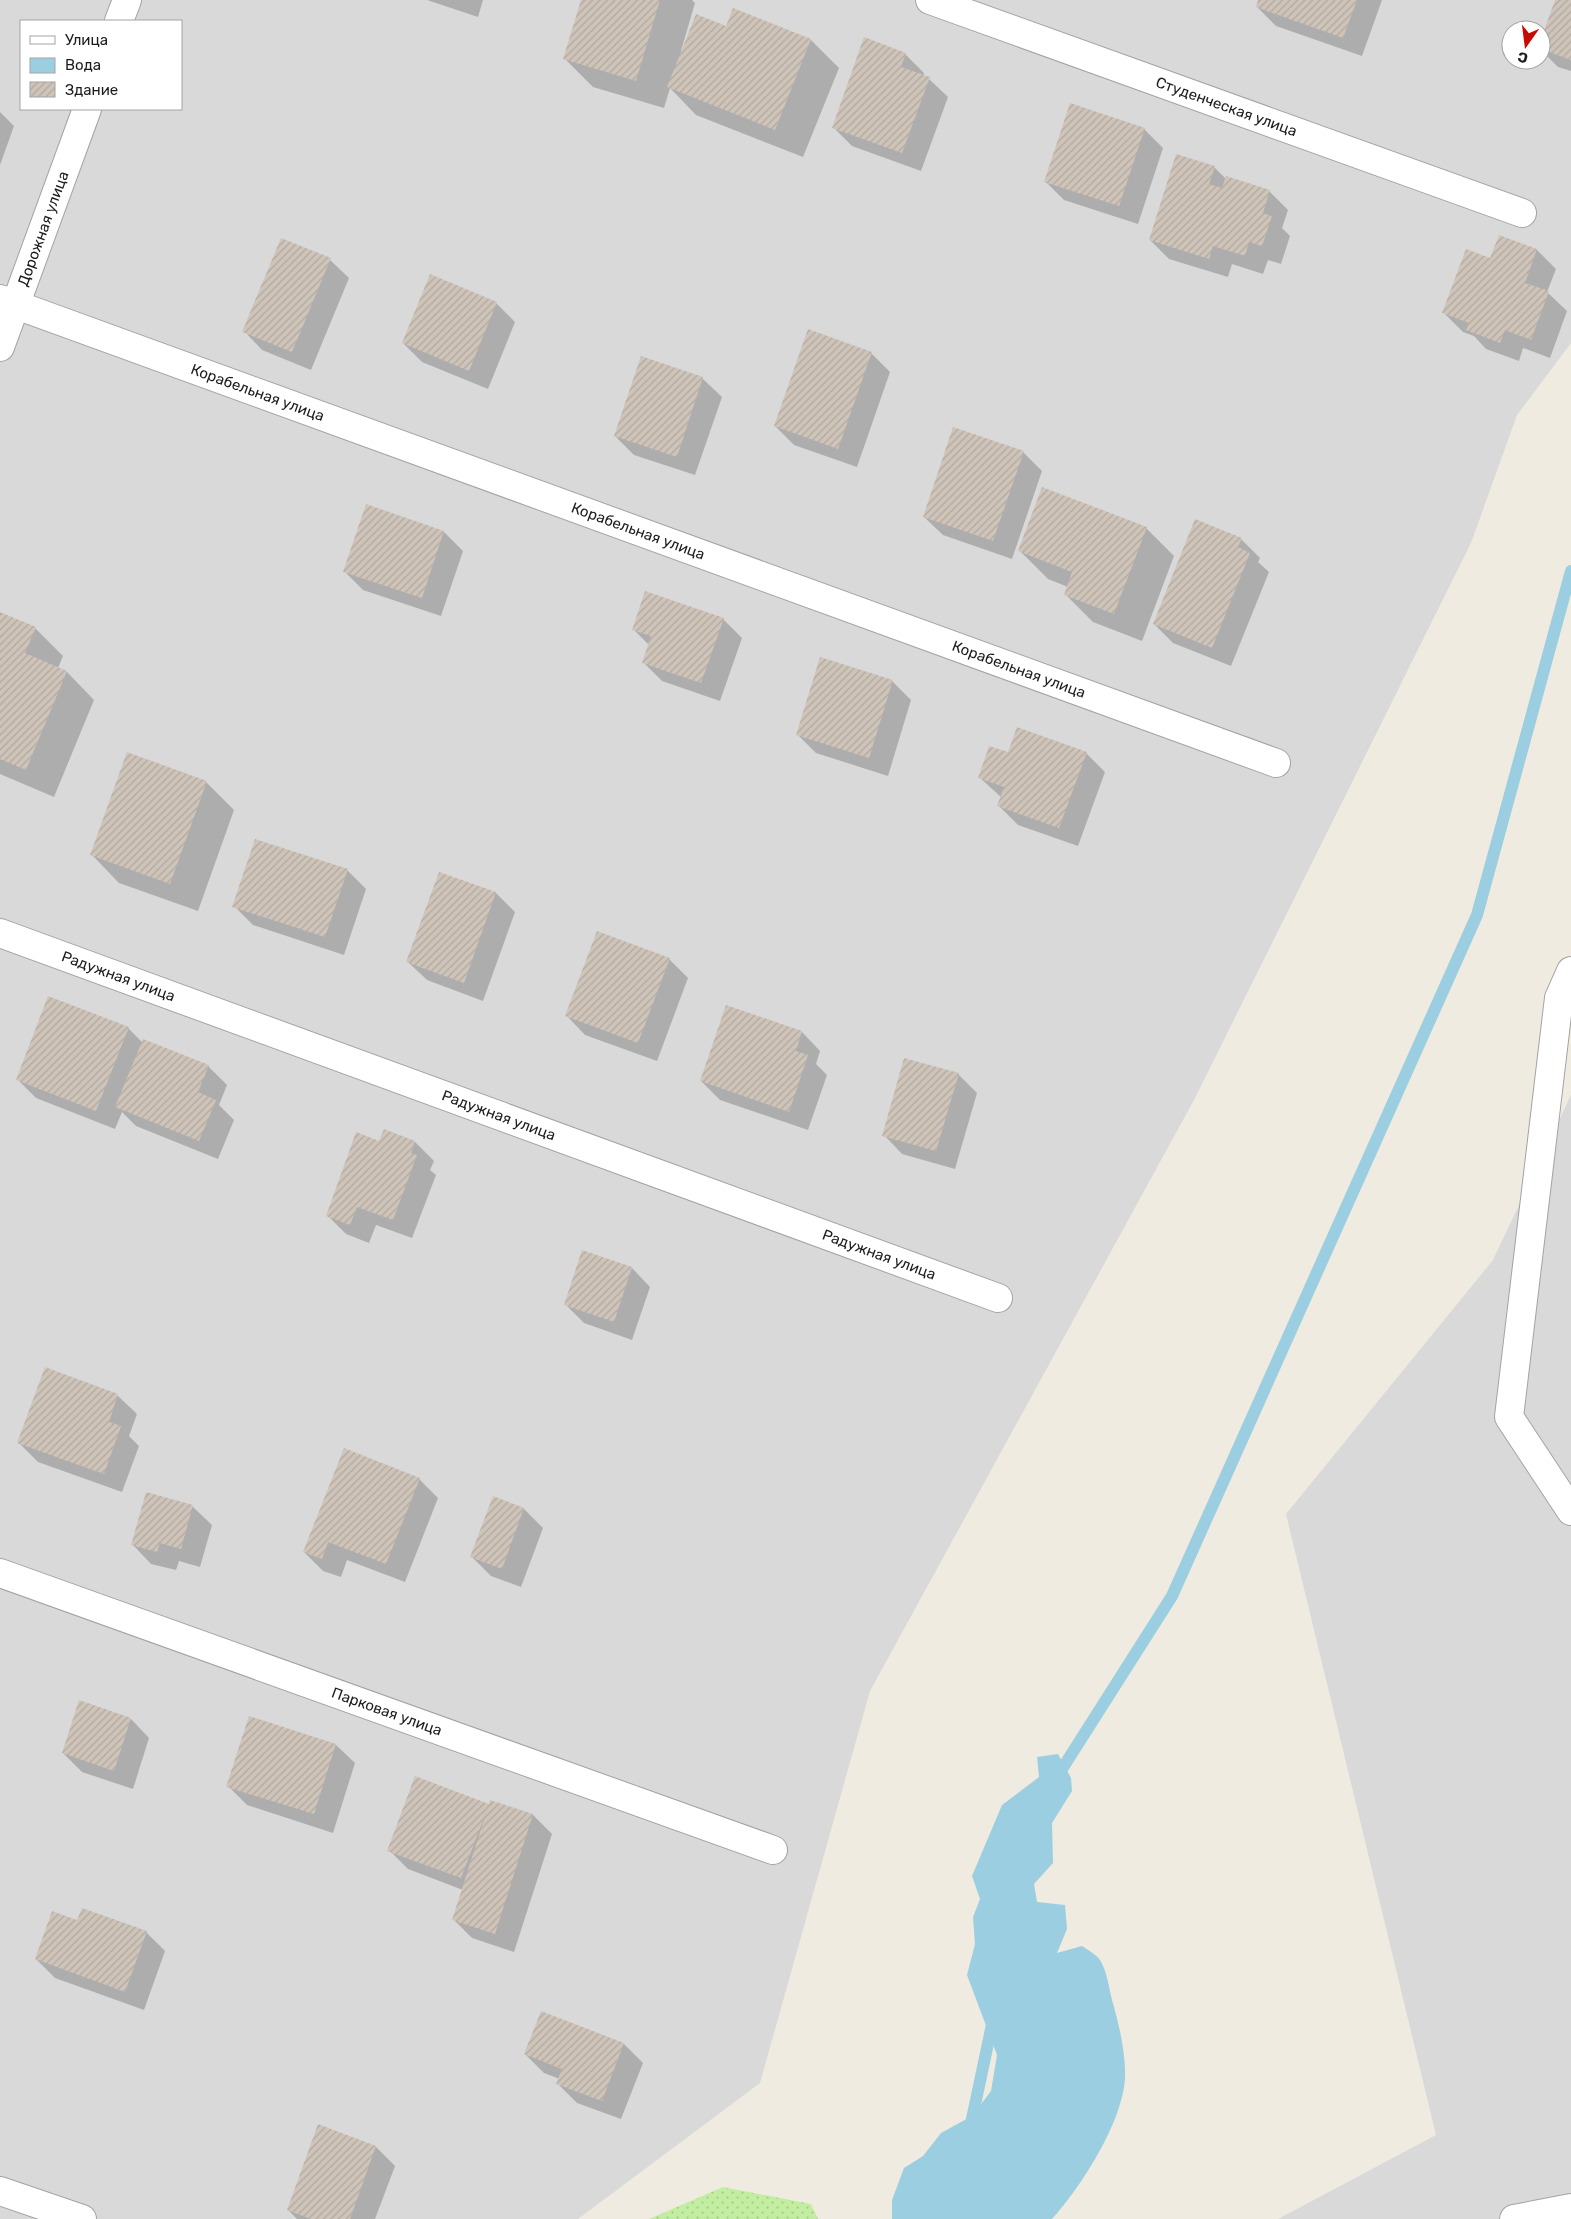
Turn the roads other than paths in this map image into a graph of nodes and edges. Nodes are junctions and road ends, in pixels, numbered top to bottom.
1 (127, 0) edge
2 (930, 0) edge
3 (120, 20) edge
4 (87, 110) edge
5 (1522, 213) dead end
6 (8, 301) edge
7 (0, 347) edge
8 (1276, 763) dead end
9 (0, 933) edge
10 (1571, 971) edge
11 (998, 1298) dead end
12 (1571, 1511) edge
13 (0, 1573) edge
14 (773, 1850) dead end
15 (0, 2191) edge
16 (1571, 2208) edge
17 (82, 2219) edge
18 (1514, 2219) edge

1 - 3 street
2 - 5 street, Студенческая улица
4 - 6 street, Дорожная улица
6 - 7 street, Дорожная улица
6 - 8 street, Корабельная улица
9 - 11 street, Радужная улица
10 - 12 street
13 - 14 street, Парковая улица
15 - 17 street
16 - 18 street

